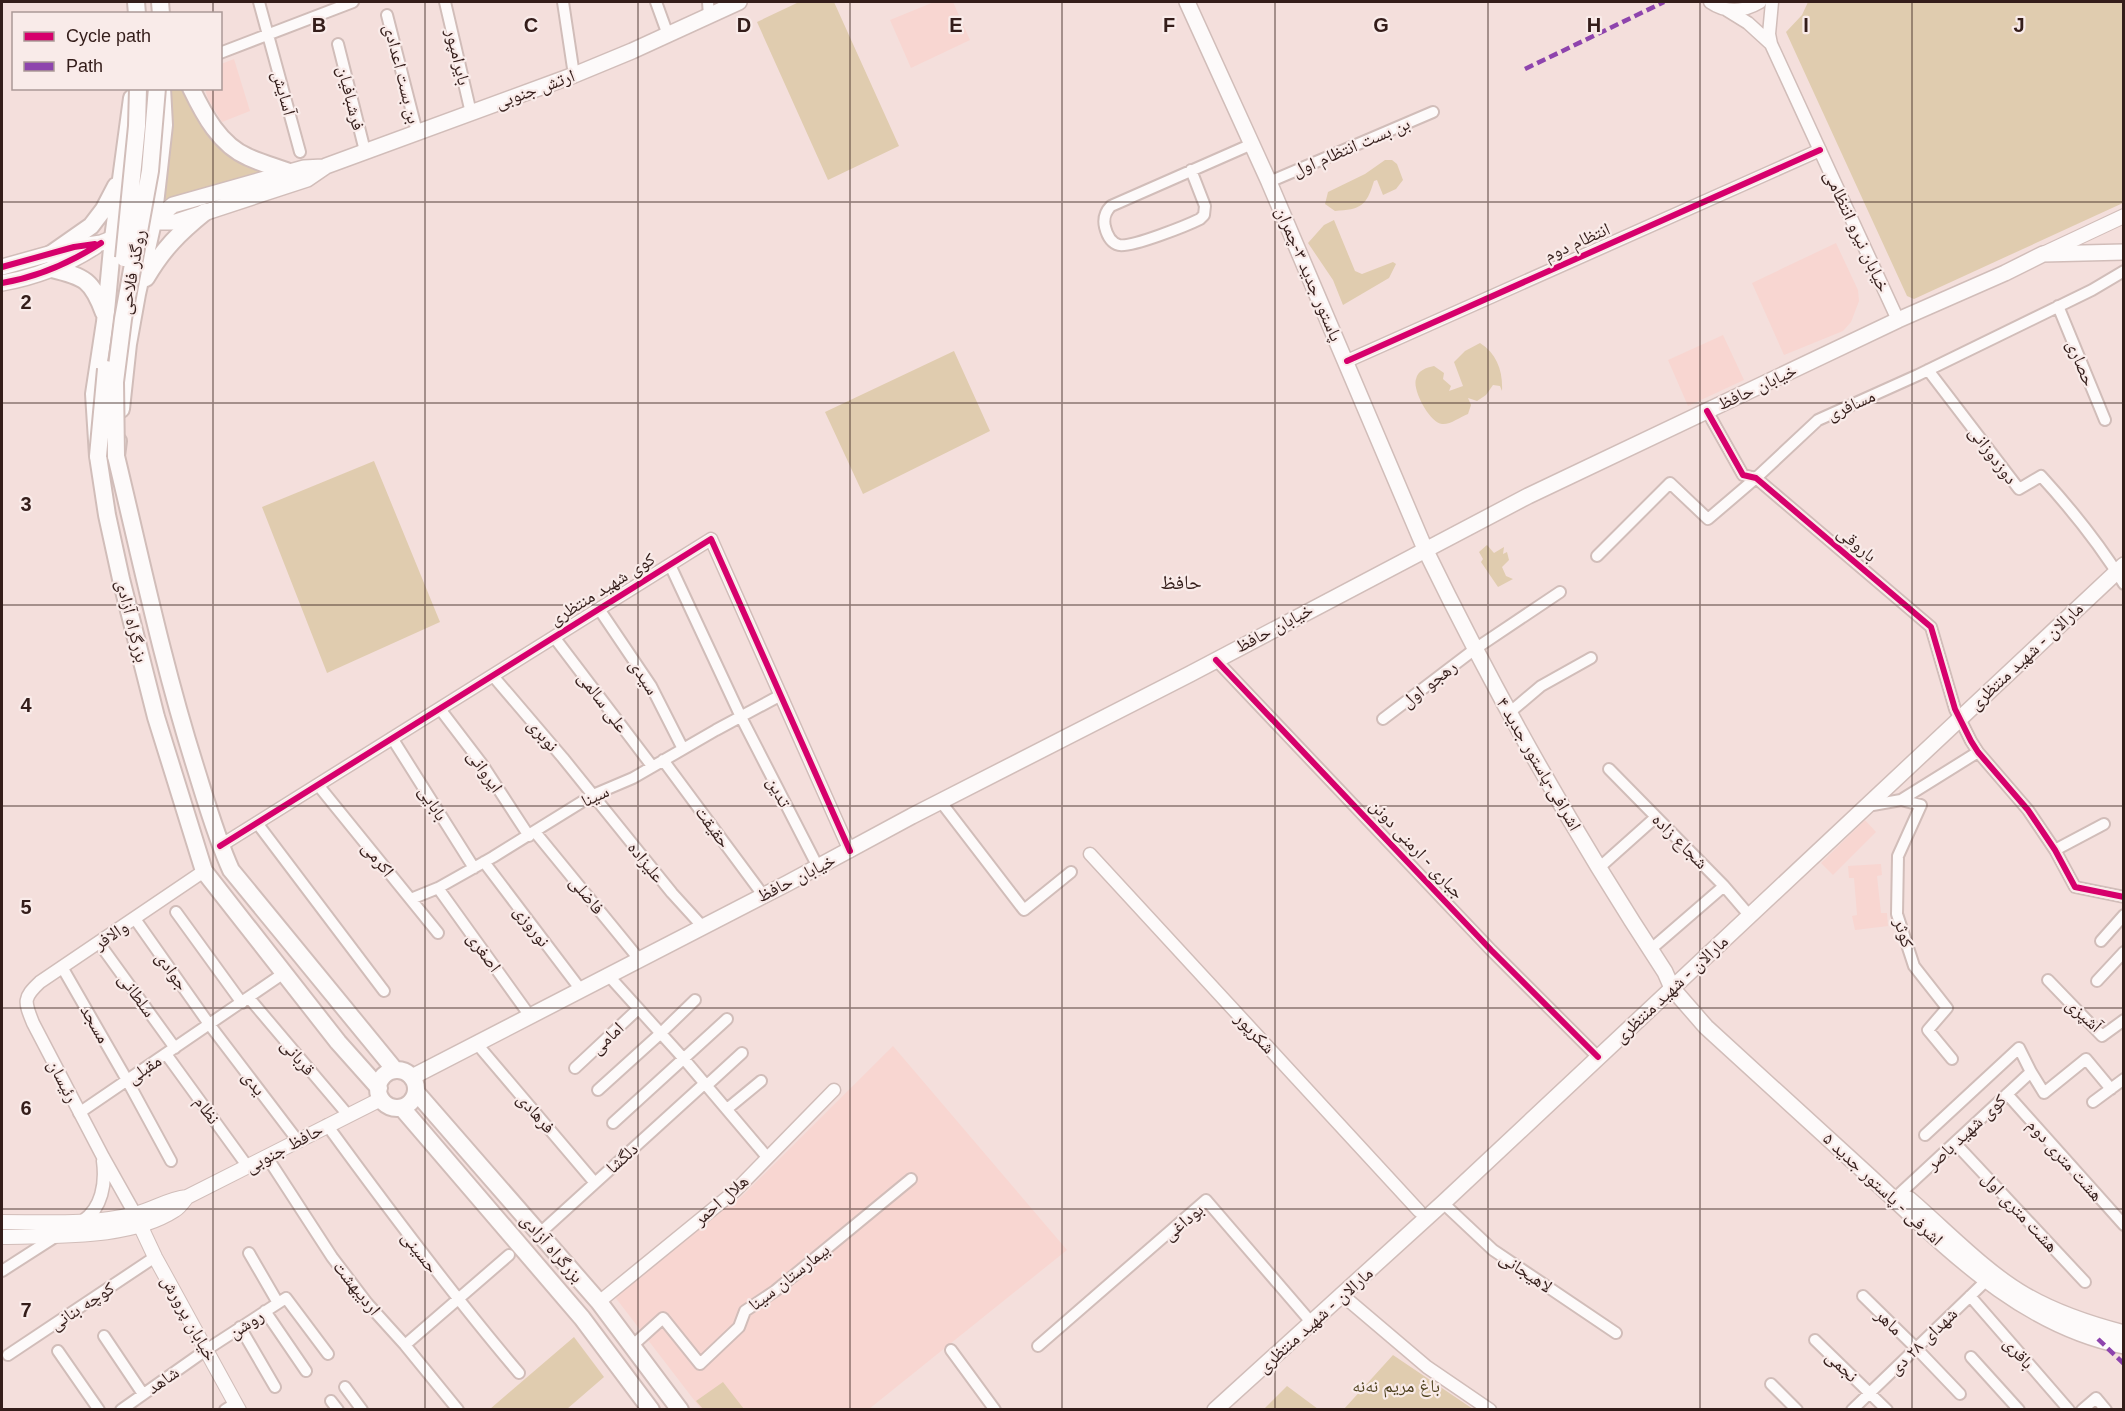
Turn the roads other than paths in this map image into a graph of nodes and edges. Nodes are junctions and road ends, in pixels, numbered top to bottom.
1 (259, 2) edge
2 (353, 2) edge
3 (445, 2) edge
4 (563, 2) edge
5 (656, 2) edge
6 (739, 2) edge
7 (1187, 2) edge
8 (1710, 2) edge
9 (1760, 2) edge
10 (1772, 2) edge
11 (337, 4) edge
12 (708, 9) edge
13 (1727, 10) junction
14 (387, 15) dead end
15 (268, 35) junction
16 (668, 35) junction
17 (338, 44) dead end
18 (1771, 44) junction
19 (222, 52) edge
20 (574, 75) junction
21 (135, 90) edge
22 (135, 90) edge
23 (158, 90) edge
24 (162, 90) edge
25 (192, 90) edge
26 (1433, 112) dead end
27 (471, 113) junction
28 (417, 132) junction
29 (1252, 144) junction
30 (1820, 150) junction
31 (365, 151) junction
32 (300, 152) dead end
33 (326, 166) junction
34 (1191, 170) junction
35 (289, 172) junction
36 (122, 175) junction
37 (1269, 182) junction
38 (205, 212) junction
39 (2124, 216) edge
40 (153, 222) junction
41 (107, 241) junction
42 (2124, 252) edge
43 (2043, 254) junction
44 (52, 262) junction
45 (2, 267) edge
46 (2124, 271) edge
47 (2, 283) edge
48 (137, 294) junction
49 (2058, 306) junction
50 (106, 317) junction
51 (1898, 320) junction
52 (1347, 362) junction
53 (1928, 370) junction
54 (1707, 411) junction
55 (2105, 420) dead end
56 (98, 456) junction
57 (116, 456) junction
58 (1756, 478) junction
59 (1425, 549) junction
60 (1597, 556) dead end
61 (670, 565) junction
62 (2119, 570) edge
63 (1560, 592) dead end
64 (599, 609) junction
65 (554, 638) junction
66 (1475, 648) junction
67 (1591, 658) dead end
68 (1216, 660) junction
69 (493, 676) junction
70 (781, 695) junction
71 (440, 709) junction
72 (1509, 713) junction
73 (741, 717) junction
74 (1960, 718) junction
75 (1383, 719) dead end
76 (392, 738) junction
77 (683, 749) junction
78 (1978, 753) junction
79 (663, 760) junction
80 (652, 766) junction
81 (1609, 769) dead end
82 (318, 785) junction
83 (593, 795) junction
84 (1901, 800) junction
85 (941, 802) junction
86 (1866, 806) junction
87 (1656, 817) junction
88 (257, 823) junction
89 (2104, 824) dead end
90 (532, 834) junction
91 (220, 846) junction
92 (850, 850) junction
93 (2055, 850) junction
94 (1090, 854) dead end
95 (479, 865) junction
96 (818, 867) junction
97 (1600, 867) junction
98 (204, 871) junction
99 (1071, 872) dead end
100 (1724, 886) junction
101 (438, 888) junction
102 (763, 895) junction
103 (2124, 897) edge
104 (411, 900) junction
105 (176, 912) dead end
106 (1749, 915) junction
107 (2124, 915) edge
108 (135, 919) junction
109 (702, 926) junction
110 (438, 933) dead end
111 (2101, 941) dead end
112 (99, 943) junction
113 (1650, 950) junction
114 (2124, 952) edge
115 (639, 959) junction
116 (62, 967) junction
117 (284, 973) junction
118 (608, 975) junction
119 (2048, 980) dead end
120 (2097, 981) dead end
121 (1675, 986) junction
122 (580, 990) junction
123 (384, 991) dead end
124 (245, 1000) junction
125 (695, 1000) dead end
126 (25, 1004) joint
127 (638, 1009) junction
128 (530, 1016) junction
129 (727, 1019) dead end
130 (2124, 1020) edge
131 (209, 1024) junction
132 (661, 1033) junction
133 (477, 1044) junction
134 (170, 1051) junction
135 (742, 1053) dead end
136 (1598, 1058) junction
137 (684, 1059) junction
138 (1952, 1059) dead end
139 (575, 1068) dead end
140 (395, 1071) junction
141 (2031, 1072) junction
142 (2124, 1079) edge
143 (127, 1080) junction
144 (761, 1080) dead end
145 (414, 1085) junction
146 (705, 1085) junction
147 (2111, 1089) junction
148 (598, 1090) dead end
149 (834, 1090) dead end
150 (380, 1093) junction
151 (2007, 1095) junction
152 (2093, 1102) dead end
153 (402, 1108) junction
154 (727, 1109) junction
155 (80, 1113) junction
156 (348, 1115) junction
157 (613, 1123) dead end
158 (327, 1125) junction
159 (1925, 1135) dead end
160 (298, 1141) junction
161 (1955, 1143) junction
162 (102, 1157) junction
163 (267, 1157) junction
164 (766, 1157) junction
165 (171, 1161) dead end
166 (248, 1167) junction
167 (911, 1179) dead end
168 (595, 1183) junction
169 (1898, 1195) junction
170 (1443, 1203) junction
171 (1419, 1211) dead end
172 (138, 1219) junction
173 (82, 1221) junction
174 (2, 1222) edge
175 (2124, 1225) edge
176 (540, 1233) junction
177 (58, 1235) junction
178 (2, 1237) edge
179 (249, 1253) dead end
180 (509, 1256) dead end
181 (155, 1257) junction
182 (2, 1271) edge
183 (1990, 1276) junction
184 (2085, 1282) dead end
185 (1341, 1294) junction
186 (1863, 1296) dead end
187 (1970, 1296) junction
188 (282, 1300) junction
189 (458, 1300) junction
190 (599, 1302) junction
191 (265, 1311) junction
192 (1311, 1322) junction
193 (240, 1327) junction
194 (1616, 1333) dead end
195 (2124, 1333) edge
196 (104, 1336) dead end
197 (1815, 1340) dead end
198 (405, 1345) junction
199 (632, 1346) junction
200 (1038, 1346) dead end
201 (2124, 1346) edge
202 (1916, 1347) junction
203 (206, 1350) junction
204 (951, 1350) dead end
205 (58, 1351) dead end
206 (328, 1354) dead end
207 (8, 1355) dead end
208 (1971, 1357) dead end
209 (306, 1371) dead end
210 (519, 1373) dead end
211 (1771, 1384) dead end
212 (275, 1387) dead end
213 (345, 1387) dead end
214 (1869, 1392) junction
215 (143, 1394) junction
216 (1960, 1394) dead end
217 (234, 1407) edge
218 (99, 1410) edge
219 (121, 1410) edge
220 (362, 1410) edge
221 (458, 1410) edge
222 (651, 1410) edge
223 (680, 1410) edge
224 (995, 1410) edge
225 (1215, 1410) edge
226 (1490, 1410) edge
227 (1797, 1410) edge
228 (1852, 1410) edge
229 (1887, 1410) edge
230 (2019, 1410) edge
231 (2068, 1410) edge
232 (2082, 1410) edge
233 (2106, 1410) edge

1 - 15 street, آسایش
2 - 11 street
3 - 27 street, بایرامپور
4 - 20 street
5 - 16 street
6 - 12 main road, ارتش جنوبی
7 - 29 main road, پاستور جدید ۳-چمران
8 - 13 street, خیابان نیرو انتظامی
9 - 13 street
10 - 18 street, خیابان نیرو انتظامی
11 - 15 street
12 - 16 main road, ارتش جنوبی
13 - 18 street, خیابان نیرو انتظامی
14 - 28 street, بن بست اعدادی
15 - 19 street
15 - 32 street, آسایش
16 - 20 main road, ارتش جنوبی
17 - 31 street, فرشبافیان
18 - 30 street, خیابان نیرو انتظامی
20 - 27 main road, ارتش جنوبی
21 - 36 highway, بزرگراه آزادی
22 - 56 highway, روگذر فلاحی, bridge
23 - 57 highway, روگذر فلاحی, bridge
24 - 40 highway, بزرگراه آزادی
25 - 35 highway
26 - 37 street, بن بست انتظام اول
27 - 28 main road, ارتش جنوبی
28 - 31 main road, ارتش جنوبی
29 - 34 street
29 - 37 main road, پاستور جدید ۳-چمران
30 - 51 street, خیابان نیرو انتظامی
30 - 52 street, انتظام دوم
31 - 33 main road, ارتش جنوبی
33 - 35 main road
33 - 38 main road
34 - 34 street
35 - 40 main road
36 - 41 highway, بزرگراه آزادی
36 - 44 highway
37 - 52 main road, پاستور جدید ۳-چمران
38 - 40 main road
38 - 48 highway
39 - 43 main road
40 - 41 main road
40 - 48 highway, بزرگراه آزادی
41 - 44 main road
41 - 50 highway, بزرگراه آزادی
42 - 43 main road, خیابان حافظ
43 - 51 main road, خیابان حافظ
44 - 45 main road
44 - 47 main road
44 - 50 highway
46 - 49 street, مسافری
48 - 57 highway, بزرگراه آزادی
49 - 53 street, مسافری
49 - 55 street, حصاری
50 - 56 highway, بزرگراه آزادی
51 - 54 main road, خیابان حافظ
52 - 59 main road, پاستور جدید ۳-چمران
53 - 58 street, مسافری
53 - 62 street, دوزدوزانی
54 - 58 street, باروقی
54 - 59 main road, خیابان حافظ
56 - 98 highway, بزرگراه آزادی
57 - 91 highway, بزرگراه آزادی
58 - 60 street, مسافری
58 - 74 street, باروقی
59 - 66 main road, اشرافی-پاستور جدید ۴
59 - 68 main road, خیابان حافظ
61 - 64 street, کوی شهید منتظری
61 - 70 street, کوی شهید منتظری
61 - 73 street
62 - 74 main road, مارالان - شهید منتظری
63 - 66 street, رهجو اول
64 - 65 street, کوی شهید منتظری
64 - 77 street, سیدی
65 - 69 street, کوی شهید منتظری
65 - 80 street, علی سالمی
66 - 72 main road, اشرافی-پاستور جدید ۴
66 - 75 street, رهجو اول
67 - 72 street
68 - 85 main road, خیابان حافظ
68 - 136 street, جباری - ارمنی دونن
69 - 71 street, کوی شهید منتظری
69 - 83 street, نوبری
70 - 73 street, سینا
70 - 92 street, کوی شهید منتظری
71 - 76 street, کوی شهید منتظری
71 - 90 street, ایروانی
72 - 97 main road, اشرافی-پاستور جدید ۴
73 - 77 street, سینا
73 - 96 street, تدین
74 - 78 street, باروقی
74 - 86 main road, مارالان - شهید منتظری
76 - 82 street, کوی شهید منتظری
76 - 95 street, بابایی
77 - 79 street, سینا
78 - 84 street
78 - 93 street, باروقی
79 - 80 street, سینا
79 - 102 street, حقیقت
80 - 83 street, سینا
81 - 87 street, شجاع زاده
82 - 88 street, کوی شهید منتظری
82 - 104 street, اکرمی
83 - 90 street, سینا
83 - 109 street, علیزاده
84 - 86 street
84 - 138 street, کوثر
85 - 92 main road, خیابان حافظ
85 - 99 street
86 - 106 main road, مارالان - شهید منتظری
87 - 97 street
87 - 100 street, شجاع زاده
88 - 91 street, کوی شهید منتظری
88 - 123 street
89 - 93 street
90 - 95 street, سینا
90 - 115 street, فاضلی
91 - 140 highway, بزرگراه آزادی
92 - 96 main road, خیابان حافظ
93 - 103 street, باروقی
94 - 171 street, شکرپور
95 - 101 street, سینا
95 - 122 street, نوروزی
96 - 102 main road, خیابان حافظ
97 - 113 main road, اشرافی-پاستور جدید ۴
98 - 108 street, والافر
98 - 117 highway, بزرگراه آزادی
100 - 106 street, شجاع زاده
100 - 113 street
101 - 104 street, سینا
101 - 128 street, اصغری
102 - 109 main road, خیابان حافظ
104 - 110 street, اکرمی
105 - 124 street, قربانی
106 - 121 main road, مارالان - شهید منتظری
107 - 111 street
108 - 112 street, والافر
108 - 131 street, جوادی
109 - 115 main road, خیابان حافظ
112 - 116 street, والافر
112 - 134 street, سلطانی
113 - 121 main road, اشرافی-پاستور جدید ۴
114 - 120 street
115 - 118 main road, خیابان حافظ
116 - 126 street, والافر
116 - 143 street, مسجد
117 - 124 street, مقبلی
117 - 150 highway, بزرگراه آزادی
118 - 122 main road, خیابان حافظ
118 - 127 street
119 - 130 street, آشپزی
121 - 136 main road, مارالان - شهید منتظری
121 - 169 main road, اشرفی - پاستور جدید ۵
122 - 128 main road, خیابان حافظ
124 - 131 street, مقبلی
124 - 156 street, قربانی
125 - 132 street
126 - 155 street, رئیسان
127 - 132 street
127 - 139 street, امامی
128 - 133 main road, خیابان حافظ
129 - 137 street
131 - 134 street, مقبلی
131 - 160 street, یدی
132 - 137 street
132 - 148 street
133 - 145 main road, خیابان حافظ
133 - 168 street, فرهادی
134 - 143 street, مقبلی
134 - 166 street, نظام
135 - 146 street, دلگشا
136 - 170 main road, مارالان - شهید منتظری
137 - 146 street
137 - 157 street
140 - 145 highway
140 - 150 highway
141 - 147 street
141 - 151 street, کوی شهید باصر
141 - 159 street
142 - 147 street
143 - 155 street, مقبلی
143 - 165 street, مسجد
144 - 154 street
145 - 153 highway
145 - 176 highway, بزرگراه آزادی
146 - 154 street
146 - 168 street, دلگشا
147 - 152 street
149 - 164 street, هلال احمر
150 - 153 highway
150 - 156 main road, حافظ جنوبی
151 - 161 street, کوی شهید باصر
151 - 175 street, هشت متری دوم
153 - 222 highway, بزرگراه آزادی
154 - 164 street
155 - 162 street, رئیسان
156 - 158 main road, حافظ جنوبی
158 - 160 main road, حافظ جنوبی
158 - 189 street, حسینی
160 - 163 main road, حافظ جنوبی
161 - 169 street, کوی شهید باصر
161 - 184 street, هشت متری اول
162 - 172 street, رئیسان
162 - 173 street
163 - 166 main road, حافظ جنوبی
163 - 198 street, اردیبهشت
164 - 190 street, هلال احمر
166 - 172 main road, حافظ جنوبی
167 - 199 street, بیمارستان سینا
168 - 176 street, دلگشا
169 - 183 main road, اشرفی - پاستور جدید ۵
170 - 185 main road, مارالان - شهید منتظری
170 - 194 street, لاهیجانی
172 - 173 main road, حافظ جنوبی
172 - 177 main road, حافظ جنوبی
172 - 181 main road, خیابان پرورش
173 - 174 main road, حافظ جنوبی
176 - 190 highway, بزرگراه آزادی
177 - 178 main road, حافظ جنوبی
177 - 182 street
179 - 188 street
180 - 189 street
181 - 203 main road, خیابان پرورش
181 - 207 street, کوچه بنانی
183 - 187 street, شهدای ۲۸ دی
183 - 195 main road, اشرفی - پاستور جدید ۵
183 - 201 main road, اشرفی - پاستور جدید ۵
185 - 192 main road, مارالان - شهید منتظری
185 - 226 street
186 - 202 street, ماهر
187 - 202 street, شهدای ۲۸ دی
187 - 231 street, باقری
188 - 191 street, روشن
188 - 206 street
189 - 198 street
189 - 210 street, حسینی
190 - 199 highway, بزرگراه آزادی
191 - 193 street, روشن
191 - 209 street
192 - 200 street, بوداغی
192 - 225 main road, مارالان - شهید منتظری
193 - 203 street, روشن
193 - 212 street
196 - 215 street
197 - 214 street, نجمی
198 - 221 street, اردیبهشت
199 - 223 highway, بزرگراه آزادی
202 - 214 street, شهدای ۲۸ دی
202 - 216 street, ماهر
203 - 215 street, شاهد
203 - 217 main road, خیابان پرورش
204 - 224 street
205 - 218 street
208 - 230 street
211 - 227 street
213 - 220 street
214 - 228 street, شهدای ۲۸ دی
214 - 229 street, نجمی
215 - 219 street, شاهد
232 - 233 street

